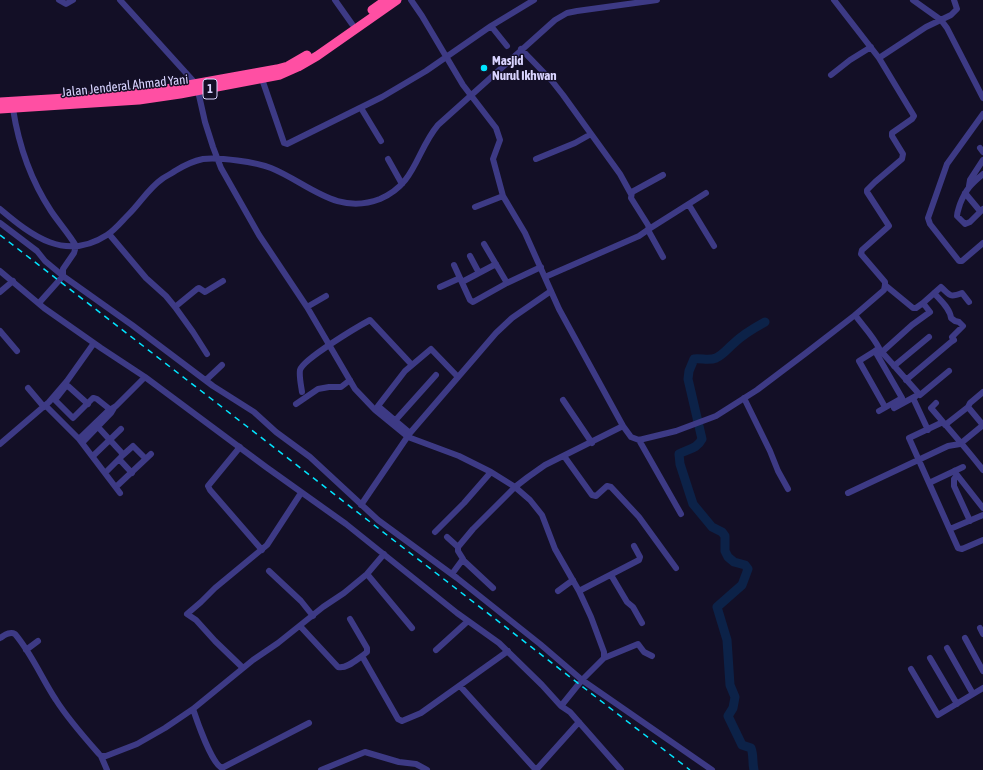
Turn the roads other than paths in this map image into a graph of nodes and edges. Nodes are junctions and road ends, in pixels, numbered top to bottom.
1 (59, 0) edge
2 (73, 0) edge
3 (120, 0) edge
4 (335, 0) edge
5 (397, 0) edge
6 (411, 0) edge
7 (534, 0) edge
8 (657, 0) edge
9 (834, 0) edge
10 (913, 0) edge
11 (954, 0) edge
12 (380, 2) edge
13 (526, 2) edge
14 (941, 20) junction
15 (352, 24) junction
16 (491, 26) junction
17 (507, 46) dead end
18 (871, 47) junction
19 (521, 49) junction
20 (446, 56) junction
21 (879, 58) junction
22 (831, 75) dead end
23 (262, 79) junction
24 (197, 87) junction
25 (471, 95) junction
26 (983, 98) edge
27 (0, 102) edge
28 (361, 108) junction
29 (0, 109) edge
30 (13, 109) junction
31 (983, 114) edge
32 (591, 134) junction
33 (381, 141) dead end
34 (217, 159) junction
35 (388, 159) dead end
36 (536, 159) dead end
37 (983, 160) edge
38 (983, 174) edge
39 (663, 175) dead end
40 (402, 184) junction
41 (969, 186) junction
42 (706, 193) dead end
43 (964, 193) junction
44 (631, 194) junction
45 (502, 196) junction
46 (689, 205) junction
47 (475, 207) dead end
48 (0, 209) edge
49 (981, 210) edge
50 (0, 223) edge
51 (648, 229) junction
52 (109, 234) junction
53 (484, 244) dead end
54 (982, 245) edge
55 (76, 246) junction
56 (714, 246) dead end
57 (470, 256) dead end
58 (663, 257) dead end
59 (496, 264) junction
60 (454, 265) dead end
61 (541, 267) junction
62 (0, 270) edge
63 (479, 273) junction
64 (63, 276) junction
65 (545, 277) junction
66 (461, 280) junction
67 (13, 281) junction
68 (223, 281) dead end
69 (507, 283) junction
70 (885, 285) junction
71 (440, 287) dead end
72 (551, 291) junction
73 (0, 292) edge
74 (934, 293) junction
75 (326, 296) dead end
76 (969, 302) dead end
77 (39, 303) junction
78 (923, 303) junction
79 (175, 307) junction
80 (307, 307) junction
81 (855, 315) junction
82 (0, 331) edge
83 (930, 337) dead end
84 (94, 343) junction
85 (330, 345) junction
86 (879, 350) junction
87 (17, 351) dead end
88 (207, 354) dead end
89 (222, 365) dead end
90 (412, 365) junction
91 (894, 366) junction
92 (949, 371) dead end
93 (436, 375) dead end
94 (145, 377) junction
95 (458, 377) junction
96 (206, 380) junction
97 (350, 380) junction
98 (908, 382) junction
99 (28, 388) dead end
100 (302, 392) dead end
101 (898, 392) junction
102 (983, 392) edge
103 (744, 398) junction
104 (563, 400) dead end
105 (936, 403) dead end
106 (88, 404) junction
107 (296, 404) dead end
108 (45, 406) junction
109 (886, 407) junction
110 (968, 407) junction
111 (377, 408) junction
112 (894, 408) dead end
113 (112, 410) junction
114 (879, 411) dead end
115 (73, 418) junction
116 (393, 422) junction
117 (944, 423) junction
118 (68, 424) dead end
119 (983, 425) edge
120 (624, 426) junction
121 (120, 429) dead end
122 (928, 430) junction
123 (409, 435) junction
124 (110, 440) junction
125 (639, 440) junction
126 (592, 442) junction
127 (0, 444) edge
128 (960, 444) junction
129 (240, 448) junction
130 (151, 454) dead end
131 (94, 455) dead end
132 (564, 456) junction
133 (121, 457) junction
134 (146, 459) junction
135 (918, 460) junction
136 (963, 468) dead end
137 (983, 470) edge
138 (107, 471) dead end
139 (491, 472) junction
140 (132, 473) junction
141 (956, 473) junction
142 (929, 483) junction
143 (118, 485) dead end
144 (515, 487) junction
145 (788, 489) dead end
146 (301, 492) junction
147 (120, 493) dead end
148 (848, 493) dead end
149 (361, 505) junction
150 (983, 508) edge
151 (681, 514) dead end
152 (983, 515) edge
153 (970, 520) junction
154 (950, 529) junction
155 (435, 532) dead end
156 (447, 537) dead end
157 (983, 540) edge
158 (634, 546) dead end
159 (458, 547) junction
160 (262, 550) junction
161 (384, 554) junction
162 (463, 560) junction
163 (676, 568) dead end
164 (269, 571) dead end
165 (367, 574) junction
166 (452, 574) junction
167 (611, 575) junction
168 (573, 580) junction
169 (493, 588) dead end
170 (558, 591) dead end
171 (579, 592) junction
172 (312, 616) junction
173 (350, 619) dead end
174 (468, 621) junction
175 (642, 623) dead end
176 (300, 626) junction
177 (412, 628) dead end
178 (980, 628) dead end
179 (983, 634) edge
180 (0, 638) edge
181 (965, 638) dead end
182 (38, 641) dead end
183 (947, 648) dead end
184 (26, 650) junction
185 (436, 650) dead end
186 (508, 651) junction
187 (362, 656) junction
188 (652, 656) dead end
189 (604, 658) junction
190 (930, 658) dead end
191 (243, 668) junction
192 (911, 669) dead end
193 (983, 671) edge
194 (582, 680) junction
195 (460, 686) junction
196 (983, 688) edge
197 (973, 694) junction
198 (957, 704) junction
199 (561, 706) junction
200 (193, 709) junction
201 (579, 722) junction
202 (309, 723) dead end
203 (101, 756) junction
204 (107, 770) edge
205 (321, 770) edge
206 (427, 770) edge
207 (536, 770) edge
208 (621, 770) edge
209 (712, 770) edge

1 - 2 street
3 - 24 street
4 - 15 street
5 - 23 highway, Jalan Jenderal Ahmad Yani / 1
6 - 20 street
7 - 13 street
8 - 19 street
9 - 18 street
10 - 14 street
11 - 14 street
12 - 15 highway, 1
13 - 16 street
14 - 21 street
14 - 26 street
15 - 24 highway, 1
16 - 17 street
16 - 20 street
18 - 21 street
18 - 22 street
19 - 25 street
19 - 32 street
20 - 25 street
20 - 28 street
21 - 70 street
23 - 24 highway, Jalan Jenderal Ahmad Yani / 1
23 - 28 street
24 - 27 highway, 1
24 - 30 highway, Jalan Jenderal Ahmad Yani / 1
24 - 34 street
25 - 40 street
25 - 45 street
28 - 33 street
29 - 30 highway, Jalan Jenderal Ahmad Yani / 1
30 - 55 street
31 - 54 street
32 - 36 street
32 - 44 street
34 - 40 street
34 - 52 street
34 - 80 street
35 - 40 street
37 - 41 street
38 - 41 street
39 - 44 street
41 - 43 street
42 - 46 street
43 - 49 street
43 - 49 street
44 - 51 street
45 - 47 street
45 - 61 street
46 - 51 street
46 - 56 street
48 - 55 street
50 - 64 street
51 - 58 street
51 - 65 street
52 - 55 street
52 - 79 street
53 - 59 street
55 - 64 street
57 - 63 street
59 - 63 street
59 - 69 street
60 - 66 street
61 - 65 street
61 - 69 street
62 - 67 street
63 - 66 street
64 - 77 street
64 - 96 street
65 - 72 street
66 - 69 street
66 - 71 street
67 - 73 street
67 - 77 street
68 - 79 street
70 - 78 street
70 - 81 street
72 - 95 street
72 - 120 street
74 - 76 street
74 - 78 street
74 - 98 street
75 - 80 street
77 - 84 street
78 - 86 street
79 - 88 street
80 - 85 street
81 - 86 street
81 - 103 street
82 - 87 street
83 - 91 street
84 - 94 street
84 - 108 street
85 - 90 street
85 - 97 street
85 - 100 street
86 - 91 street
86 - 101 street
86 - 109 street
89 - 96 street
90 - 95 street
90 - 111 street
91 - 98 street
92 - 98 street
93 - 116 street
94 - 113 street
94 - 129 street
95 - 123 street
96 - 149 street
97 - 107 street
97 - 111 street
98 - 101 street
99 - 108 street
101 - 109 street
102 - 110 street
103 - 125 street
103 - 145 street
104 - 126 street
105 - 117 street
106 - 113 street
106 - 115 street
106 - 115 street
108 - 127 street
108 - 147 street
109 - 114 street
110 - 117 street
110 - 119 street
111 - 116 street
112 - 122 street
113 - 124 street
115 - 118 street
116 - 123 street
117 - 122 street
117 - 128 street
119 - 128 street
120 - 125 street
120 - 126 street
121 - 124 street
122 - 135 street
123 - 139 street
123 - 149 street
124 - 131 street
124 - 133 street
125 - 151 street
126 - 132 street
128 - 135 street
128 - 137 street
129 - 146 street
129 - 160 street
130 - 134 street
132 - 144 street
132 - 163 street
133 - 134 street
133 - 138 street
133 - 140 street
134 - 140 street
135 - 142 street
135 - 148 street
136 - 141 street
139 - 144 street
139 - 155 street
140 - 143 street
141 - 142 street
141 - 150 street
141 - 153 street
142 - 154 street
144 - 159 street
144 - 168 street
146 - 160 street
146 - 161 street
149 - 166 street
152 - 153 street
153 - 154 street
154 - 157 street
156 - 159 street
158 - 167 street
159 - 162 street
160 - 191 street
161 - 165 street
161 - 174 street
162 - 166 street
162 - 169 street
164 - 172 street
165 - 172 street
165 - 177 street
166 - 194 street
167 - 171 street
167 - 175 street
168 - 170 street
168 - 171 street
171 - 189 street
172 - 176 street
173 - 187 street
174 - 185 street
174 - 186 street
176 - 187 street
176 - 191 street
178 - 179 street
180 - 184 street
181 - 193 street
182 - 184 street
183 - 197 street
184 - 203 street
186 - 195 street
186 - 199 street
187 - 195 street
188 - 189 street
189 - 194 street
190 - 198 street
191 - 200 street
192 - 198 street
194 - 199 street
194 - 209 street
195 - 207 street
196 - 197 street
197 - 198 street
199 - 201 street
200 - 202 street
200 - 203 street
201 - 207 street
201 - 208 street
203 - 204 street
205 - 206 street

